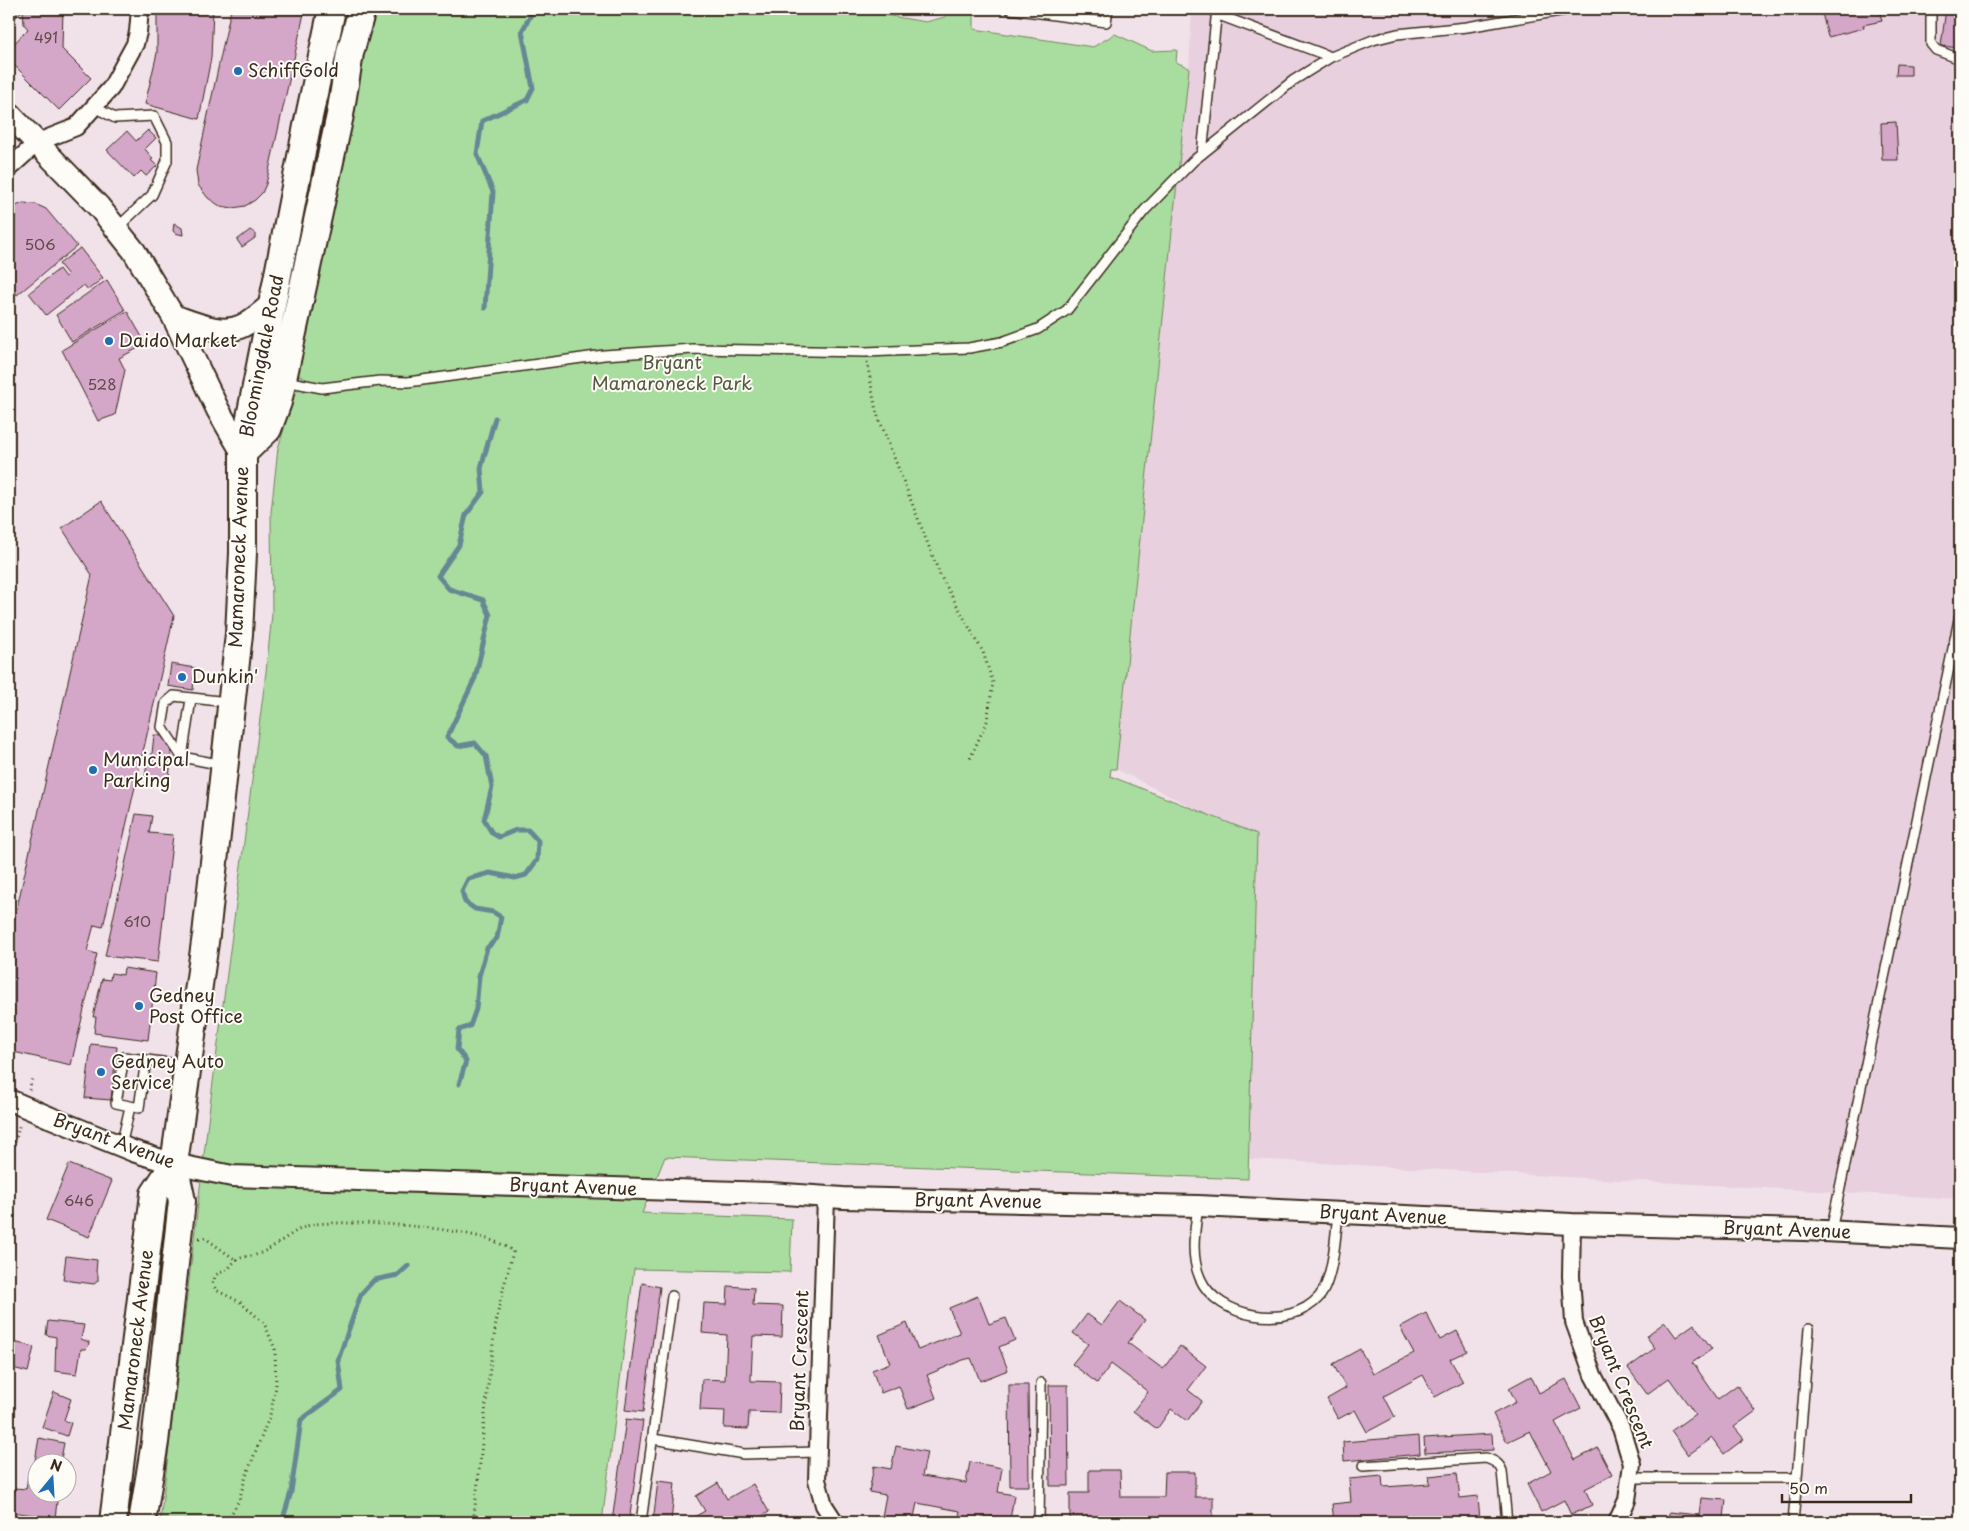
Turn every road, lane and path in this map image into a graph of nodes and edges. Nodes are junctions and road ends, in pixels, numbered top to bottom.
1 (140, 9) edge
2 (332, 9) edge
3 (362, 9) edge
4 (917, 9) edge
5 (937, 9) edge
6 (1010, 9) edge
7 (1108, 9) edge
8 (1572, 9) edge
9 (1931, 9) edge
10 (1217, 11) edge
11 (1331, 57) junction
12 (1960, 59) edge
13 (94, 107) junction
14 (9, 114) edge
15 (38, 142) junction
16 (1202, 154) junction
17 (9, 168) edge
18 (117, 228) junction
19 (271, 305) junction
20 (174, 316) junction
21 (865, 352) junction
22 (283, 381) junction
23 (243, 453) junction
24 (1960, 615) edge
25 (191, 699) junction
26 (231, 703) junction
27 (182, 757) junction
28 (969, 761) dead end
29 (224, 765) junction
30 (146, 1060) junction
31 (187, 1065) junction
32 (9, 1100) edge
33 (130, 1107) junction
34 (121, 1146) junction
35 (174, 1164) junction
36 (826, 1197) junction
37 (1198, 1206) junction
38 (1338, 1212) junction
39 (1572, 1224) junction
40 (1831, 1231) junction
41 (178, 1238) junction
42 (1960, 1238) edge
43 (236, 1260) junction
44 (672, 1296) dead end
45 (1809, 1329) dead end
46 (1041, 1383) dead end
47 (653, 1439) junction
48 (817, 1452) junction
49 (1363, 1466) dead end
50 (1630, 1478) junction
51 (1797, 1478) junction
52 (113, 1522) edge
53 (142, 1522) edge
54 (232, 1522) edge
55 (473, 1522) edge
56 (641, 1522) edge
57 (835, 1522) edge
58 (1039, 1522) edge
59 (1507, 1522) edge
60 (1617, 1522) edge
61 (1793, 1522) edge

1 - 13 street
2 - 19 main road, Bloomingdale Road
3 - 22 main road, Bloomingdale Road
4 - 5 lane
6 - 7 lane
8 - 11 lane
9 - 12 lane
10 - 11 lane
10 - 16 lane
11 - 16 lane
13 - 15 street
13 - 18 lane
14 - 15 main road, Mamaroneck Avenue
15 - 17 street
15 - 18 main road, Mamaroneck Avenue
16 - 21 lane
18 - 20 main road, Mamaroneck Avenue
19 - 20 main road
19 - 23 main road, Bloomingdale Road
20 - 23 main road, Mamaroneck Avenue
21 - 22 lane
21 - 28 path
22 - 23 main road, Bloomingdale Road
23 - 26 main road, Mamaroneck Avenue
24 - 40 lane
25 - 26 lane
25 - 27 lane
25 - 27 lane
26 - 29 main road, Mamaroneck Avenue
27 - 29 lane
29 - 31 main road, Mamaroneck Avenue
30 - 31 lane
30 - 33 lane
30 - 33 lane
31 - 35 main road, Mamaroneck Avenue
32 - 34 street, Bryant Avenue, bridge
33 - 34 lane
34 - 35 street, Bryant Avenue
35 - 36 street, Bryant Avenue
35 - 41 main road, Mamaroneck Avenue
35 - 52 main road, Mamaroneck Avenue
36 - 37 street, Bryant Avenue
36 - 48 street, Bryant Crescent
37 - 38 street, Bryant Avenue
37 - 38 lane
38 - 39 street, Bryant Avenue
39 - 40 street, Bryant Avenue
39 - 50 street, Bryant Crescent
40 - 42 street, Bryant Avenue
41 - 43 path
41 - 53 main road, Mamaroneck Avenue
43 - 54 path
43 - 55 path
44 - 47 lane
45 - 51 lane
46 - 58 lane
47 - 48 lane
47 - 56 lane
48 - 57 street, Bryant Crescent
49 - 59 lane
50 - 51 lane
50 - 60 street, Bryant Crescent
51 - 61 lane

